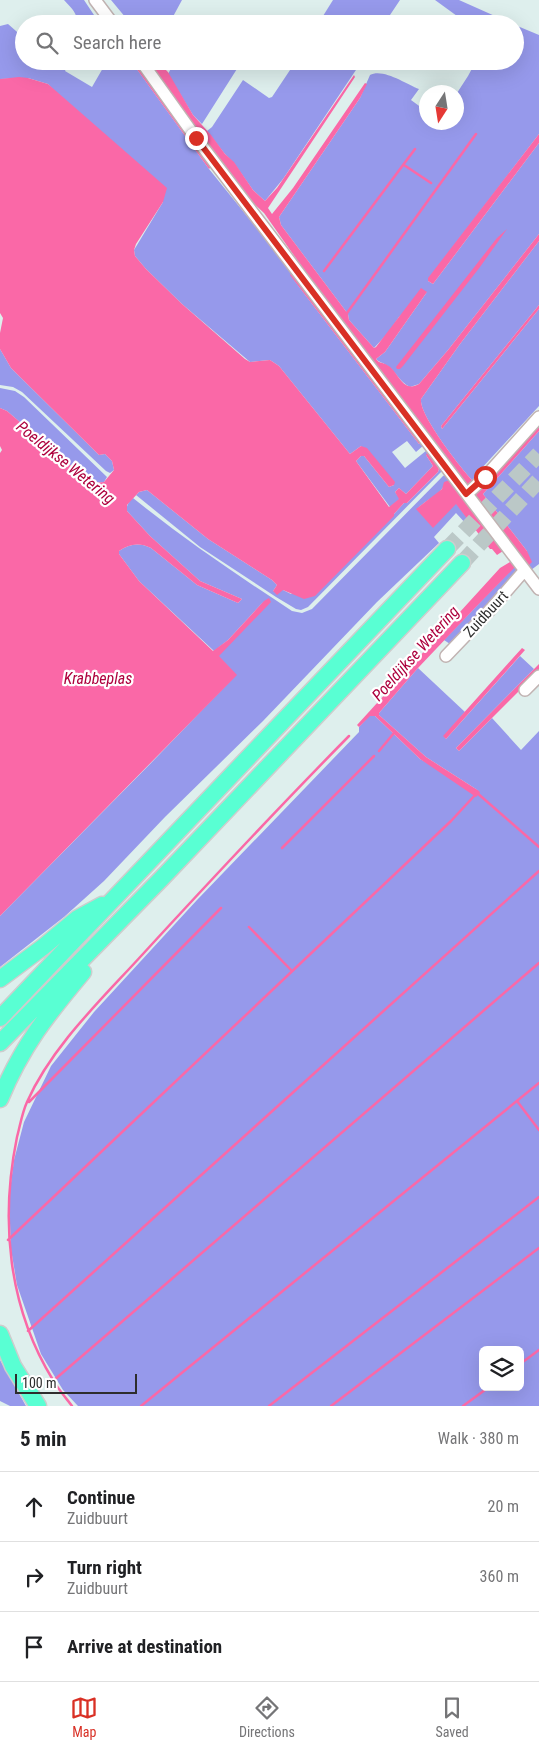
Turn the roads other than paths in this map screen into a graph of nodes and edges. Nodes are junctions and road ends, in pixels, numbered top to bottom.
1 (95, 0) edge
2 (106, 15) edge
3 (147, 70) edge
4 (539, 417) edge
5 (466, 494) junction
6 (448, 549) tunnel mouth
7 (462, 563) tunnel mouth
8 (524, 571) junction
9 (539, 589) edge
10 (446, 656) dead end
11 (539, 676) edge
12 (525, 690) dead end
13 (162, 878) junction
14 (115, 898) junction
15 (0, 979) edge
16 (0, 1018) edge
17 (0, 1043) edge
18 (0, 1099) edge
19 (0, 1334) edge
20 (38, 1406) edge

1 - 2 street
3 - 5 street
4 - 5 street
5 - 8 street
6 - 14 highway
7 - 13 highway
8 - 9 street
8 - 10 street, Zuidbuurt
11 - 12 street
13 - 17 highway
13 - 18 highway
14 - 15 highway
14 - 16 highway
19 - 20 highway

